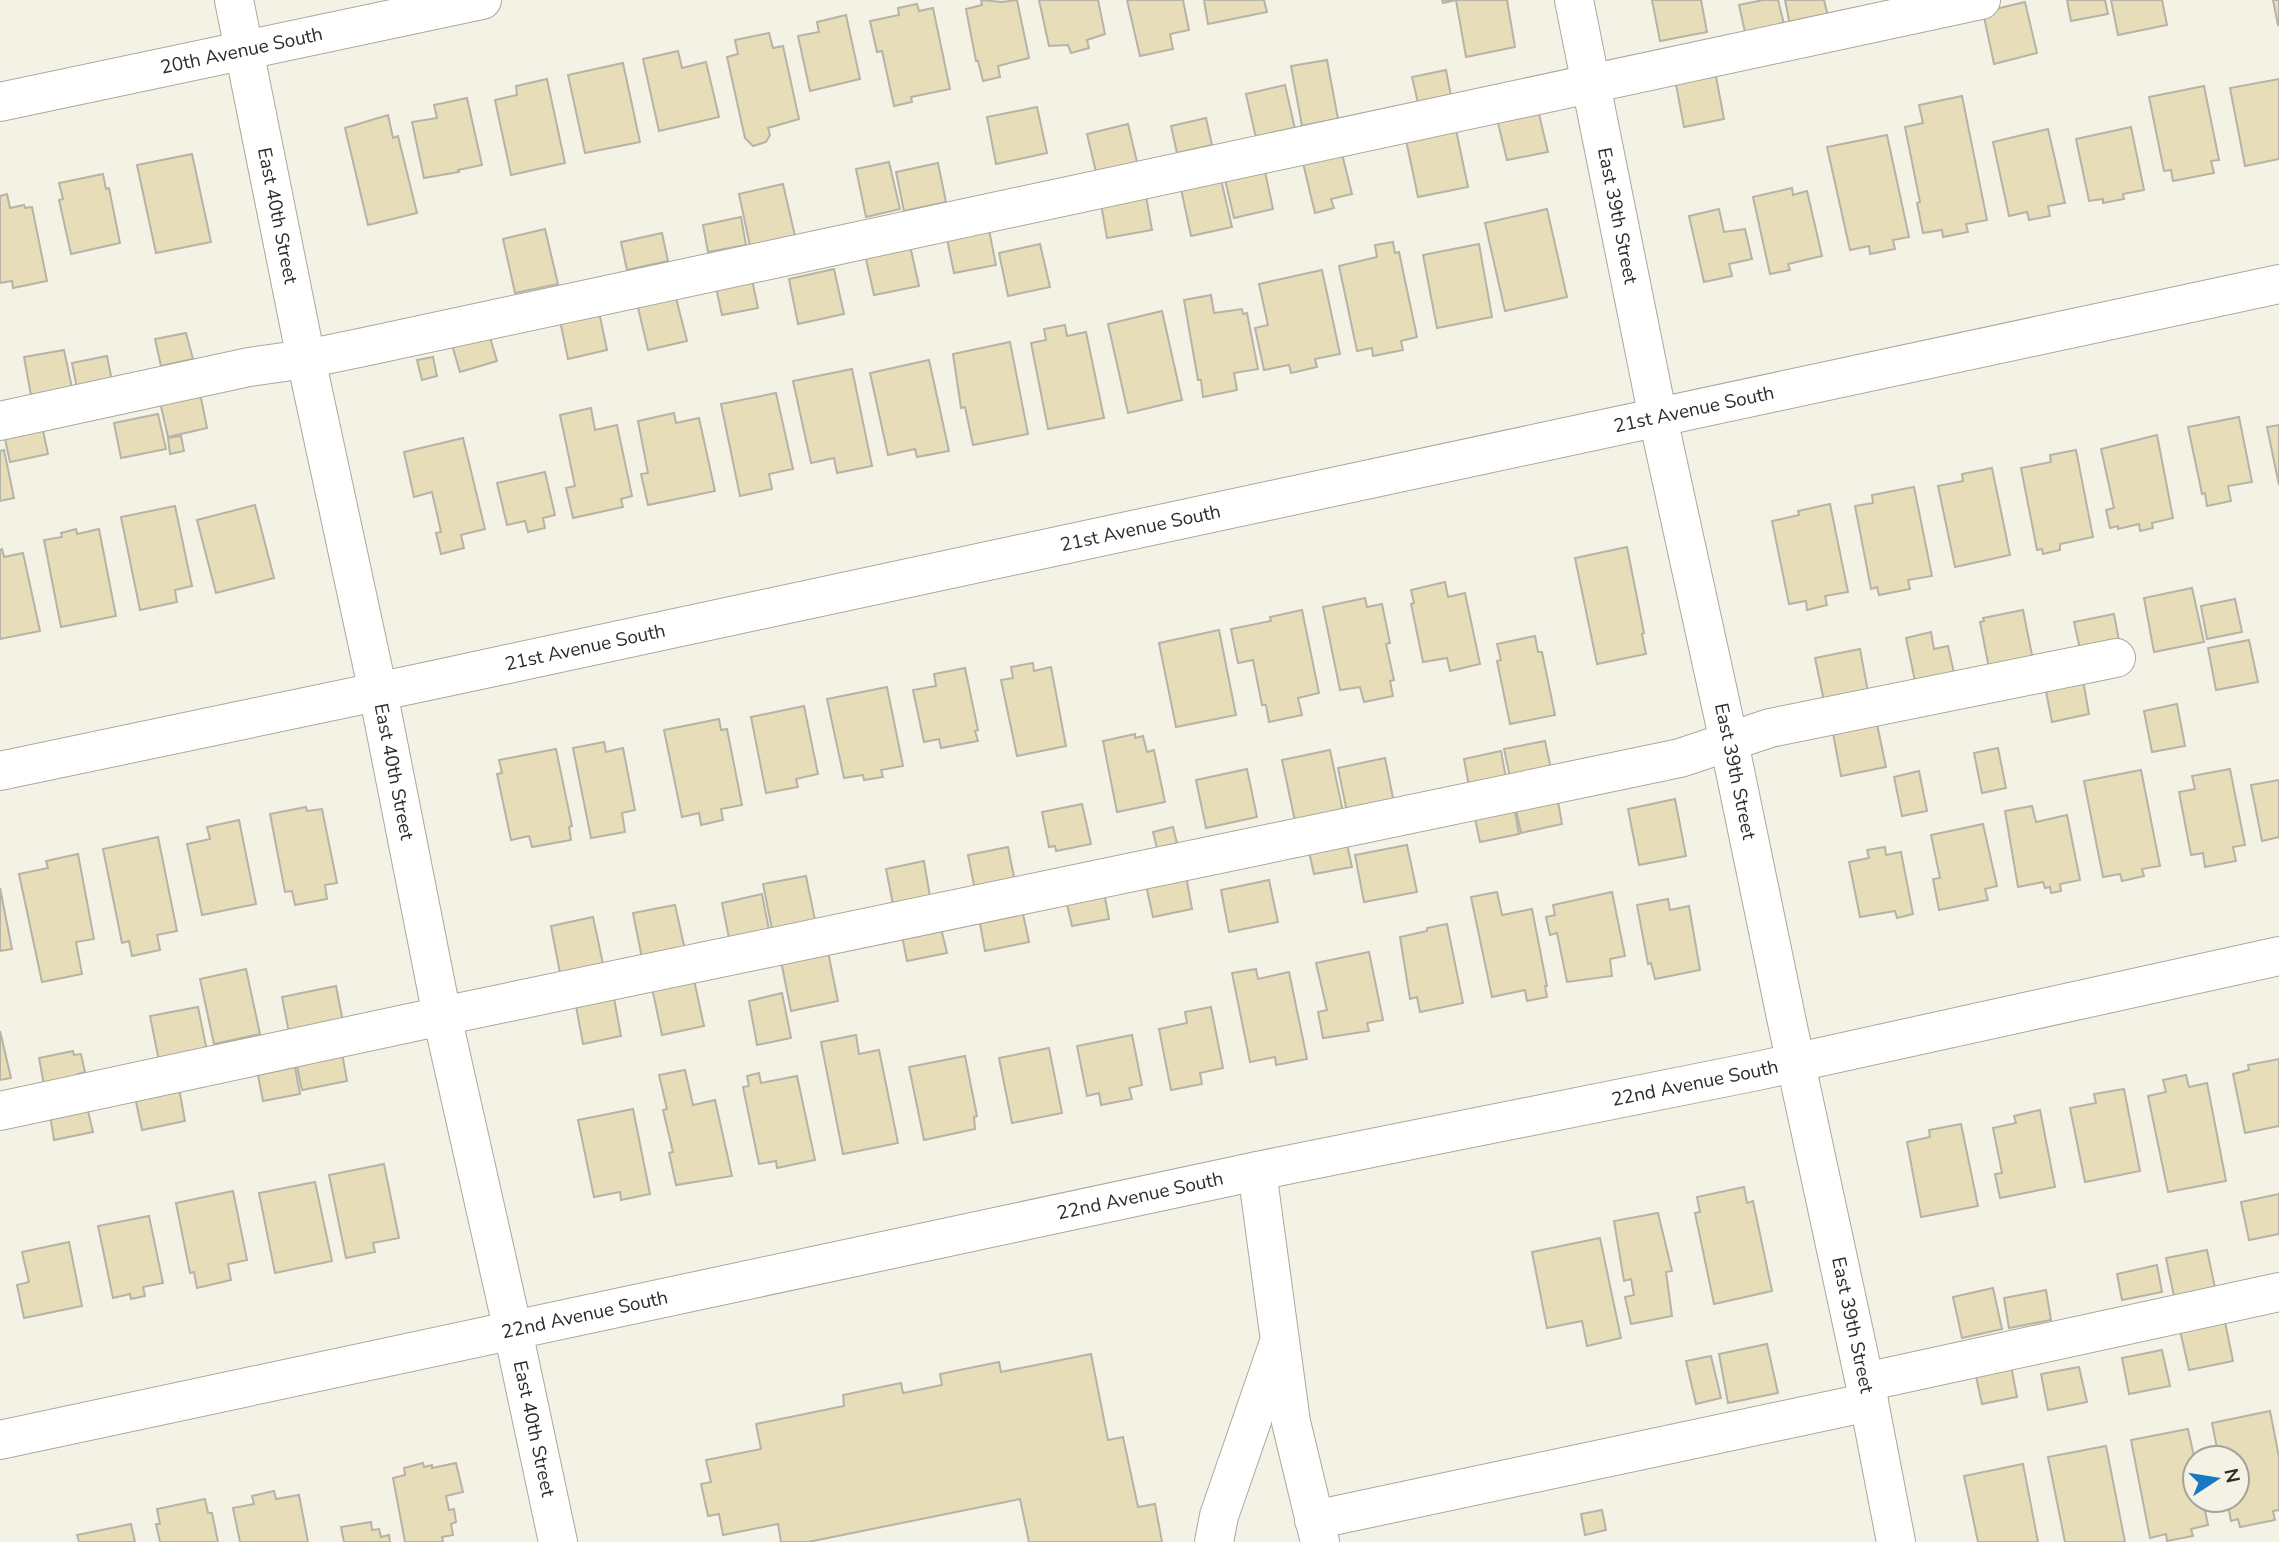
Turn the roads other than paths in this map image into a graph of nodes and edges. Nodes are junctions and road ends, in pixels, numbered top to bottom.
1 (234, 0) edge
2 (482, 0) edge
3 (1574, 0) edge
4 (1981, 0) edge
5 (245, 51) junction
6 (1592, 85) junction
7 (0, 102) edge
8 (2279, 285) edge
9 (306, 359) junction
10 (1658, 418) junction
11 (0, 421) edge
12 (2116, 657) dead end
13 (378, 692) junction
14 (1729, 742) junction
15 (0, 771) edge
16 (2279, 956) edge
17 (442, 1016) junction
18 (1795, 1061) junction
19 (0, 1111) edge
20 (1256, 1171) junction
21 (2279, 1292) edge
22 (513, 1331) junction
23 (1280, 1339) junction
24 (1867, 1392) junction
25 (0, 1440) edge
26 (1317, 1531) edge
27 (558, 1542) edge
28 (1214, 1542) edge
29 (1896, 1542) edge

1 - 5 street, East 40th Street
2 - 5 street, 20th Avenue South
3 - 6 street, East 39th Street
4 - 6 street
5 - 7 street, 20th Avenue South
5 - 9 street, East 40th Street
6 - 9 street
6 - 10 street, East 39th Street
8 - 10 street, 21st Avenue South
9 - 11 street
9 - 13 street, East 40th Street
10 - 13 street, 21st Avenue South
10 - 14 street, East 39th Street
12 - 14 street
13 - 15 street, 21st Avenue South
13 - 17 street, East 40th Street
14 - 17 street
14 - 18 street, East 39th Street
16 - 18 street, 22nd Avenue South
17 - 19 street
17 - 22 street, East 40th Street
18 - 20 street, 22nd Avenue South
18 - 24 street, East 39th Street
20 - 22 street, 22nd Avenue South
20 - 23 street
21 - 24 street
22 - 25 street, 22nd Avenue South
22 - 27 street, East 40th Street
23 - 26 street
23 - 28 street
24 - 26 street
24 - 29 street, East 39th Street

